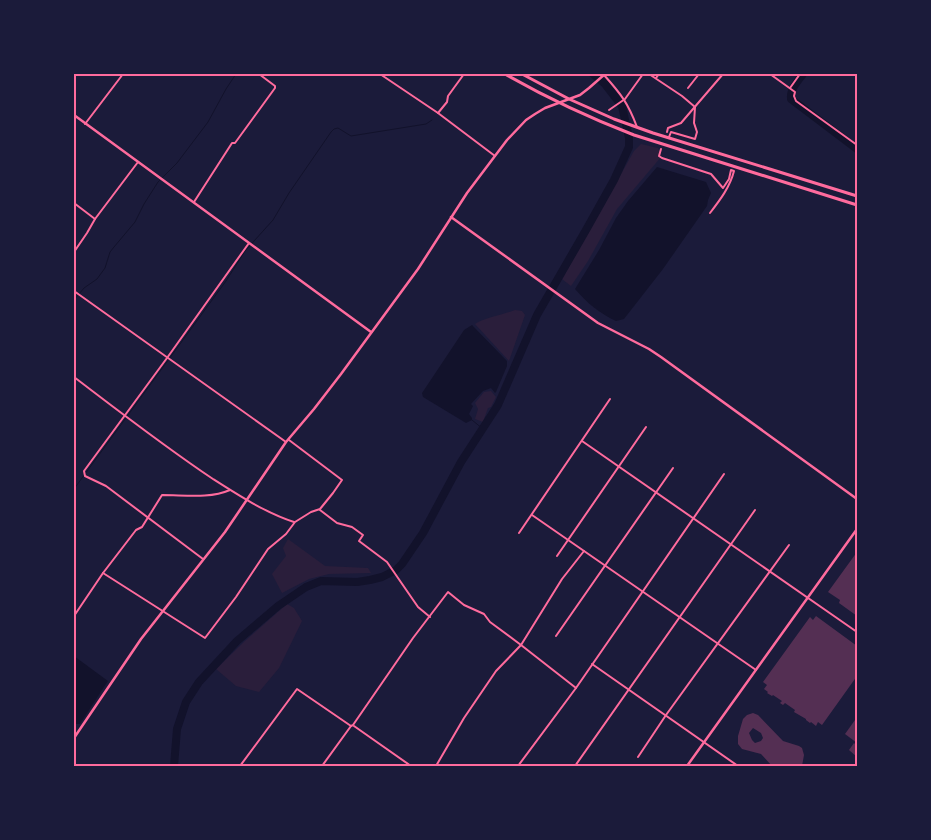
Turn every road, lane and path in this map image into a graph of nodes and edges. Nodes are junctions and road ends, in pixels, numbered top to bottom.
1 (123, 74) edge
2 (259, 74) edge
3 (380, 74) edge
4 (464, 74) edge
5 (505, 74) edge
6 (522, 74) edge
7 (643, 74) edge
8 (648, 74) edge
9 (659, 74) edge
10 (699, 74) edge
11 (723, 74) edge
12 (770, 74) edge
13 (800, 74) edge
14 (604, 75) edge
15 (656, 78) junction
16 (688, 88) dead end
17 (790, 89) junction
18 (569, 99) junction
19 (624, 100) junction
20 (559, 102) junction
21 (695, 108) junction
22 (609, 110) dead end
23 (438, 113) junction
24 (74, 115) edge
25 (85, 124) junction
26 (635, 127) junction
27 (667, 132) dead end
28 (669, 138) junction
29 (857, 146) edge
30 (661, 149) dead end
31 (495, 156) junction
32 (138, 162) junction
33 (857, 196) edge
34 (74, 203) edge
35 (194, 203) junction
36 (857, 205) edge
37 (710, 213) dead end
38 (451, 217) junction
39 (95, 219) junction
40 (249, 243) junction
41 (74, 252) edge
42 (74, 291) edge
43 (371, 332) junction
44 (169, 359) junction
45 (74, 377) edge
46 (610, 399) dead end
47 (125, 416) junction
48 (646, 427) dead end
49 (287, 441) junction
50 (582, 441) junction
51 (619, 467) junction
52 (673, 468) dead end
53 (724, 474) dead end
54 (230, 490) junction
55 (656, 492) junction
56 (857, 499) edge
57 (246, 500) junction
58 (320, 509) junction
59 (755, 510) dead end
60 (532, 515) junction
61 (148, 518) junction
62 (693, 518) junction
63 (295, 522) junction
64 (857, 529) edge
65 (519, 533) dead end
66 (569, 540) junction
67 (731, 544) junction
68 (789, 545) dead end
69 (584, 551) junction
70 (557, 556) dead end
71 (203, 560) junction
72 (605, 566) junction
73 (770, 571) junction
74 (103, 573) junction
75 (642, 591) junction
76 (808, 597) junction
77 (163, 612) junction
78 (74, 616) edge
79 (430, 617) junction
80 (680, 617) junction
81 (857, 632) edge
82 (556, 636) dead end
83 (718, 643) junction
84 (520, 645) junction
85 (592, 664) junction
86 (756, 670) junction
87 (576, 688) junction
88 (629, 690) junction
89 (666, 715) junction
90 (352, 725) junction
91 (74, 738) edge
92 (704, 742) junction
93 (638, 757) dead end
94 (240, 766) edge
95 (322, 766) edge
96 (411, 766) edge
97 (436, 766) edge
98 (518, 766) edge
99 (575, 766) edge
100 (686, 766) edge
101 (738, 766) edge

1 - 25 street
2 - 35 street
3 - 23 street
4 - 23 street
5 - 20 highway
6 - 18 highway
7 - 19 street
8 - 15 street
9 - 15 street
10 - 16 street
11 - 21 street
12 - 17 street
13 - 17 street
14 - 18 street
14 - 19 street
15 - 21 street
17 - 29 street
18 - 20 street
18 - 26 highway
19 - 22 street
19 - 26 street
20 - 31 street
20 - 36 highway
21 - 27 street
21 - 28 street
23 - 31 street
24 - 25 street
25 - 32 street
26 - 28 highway
28 - 33 highway
30 - 37 street
31 - 38 street
32 - 35 street
32 - 39 street
34 - 39 street
35 - 40 street
38 - 43 street
38 - 56 street
39 - 41 street
40 - 43 street
40 - 44 street
42 - 44 street
43 - 49 street
44 - 47 street
44 - 49 street
45 - 47 street
46 - 50 street
47 - 54 street
47 - 61 street
48 - 51 street
49 - 57 street
49 - 58 street
50 - 51 street
50 - 60 street
51 - 55 street
51 - 66 street
52 - 55 street
53 - 62 street
54 - 57 street
54 - 61 street
55 - 62 street
55 - 72 street
57 - 63 street
57 - 71 street
58 - 63 street
58 - 79 street
59 - 67 street
60 - 65 street
60 - 66 street
61 - 71 street
61 - 74 street
62 - 67 street
62 - 75 street
63 - 77 street
64 - 76 street
66 - 69 street
66 - 70 street
67 - 73 street
67 - 80 street
68 - 73 street
69 - 72 street
69 - 84 street
71 - 77 street
72 - 75 street
72 - 82 street
73 - 76 street
73 - 83 street
74 - 77 street
74 - 78 street
75 - 80 street
75 - 85 street
76 - 81 street
76 - 86 street
77 - 91 street
79 - 84 street
79 - 90 street
80 - 83 street
80 - 88 street
83 - 86 street
83 - 89 street
84 - 87 street
84 - 97 street
85 - 87 street
85 - 88 street
86 - 92 street
87 - 98 street
88 - 89 street
88 - 99 street
89 - 92 street
89 - 93 street
90 - 94 street
90 - 95 street
90 - 96 street
92 - 100 street
92 - 101 street

